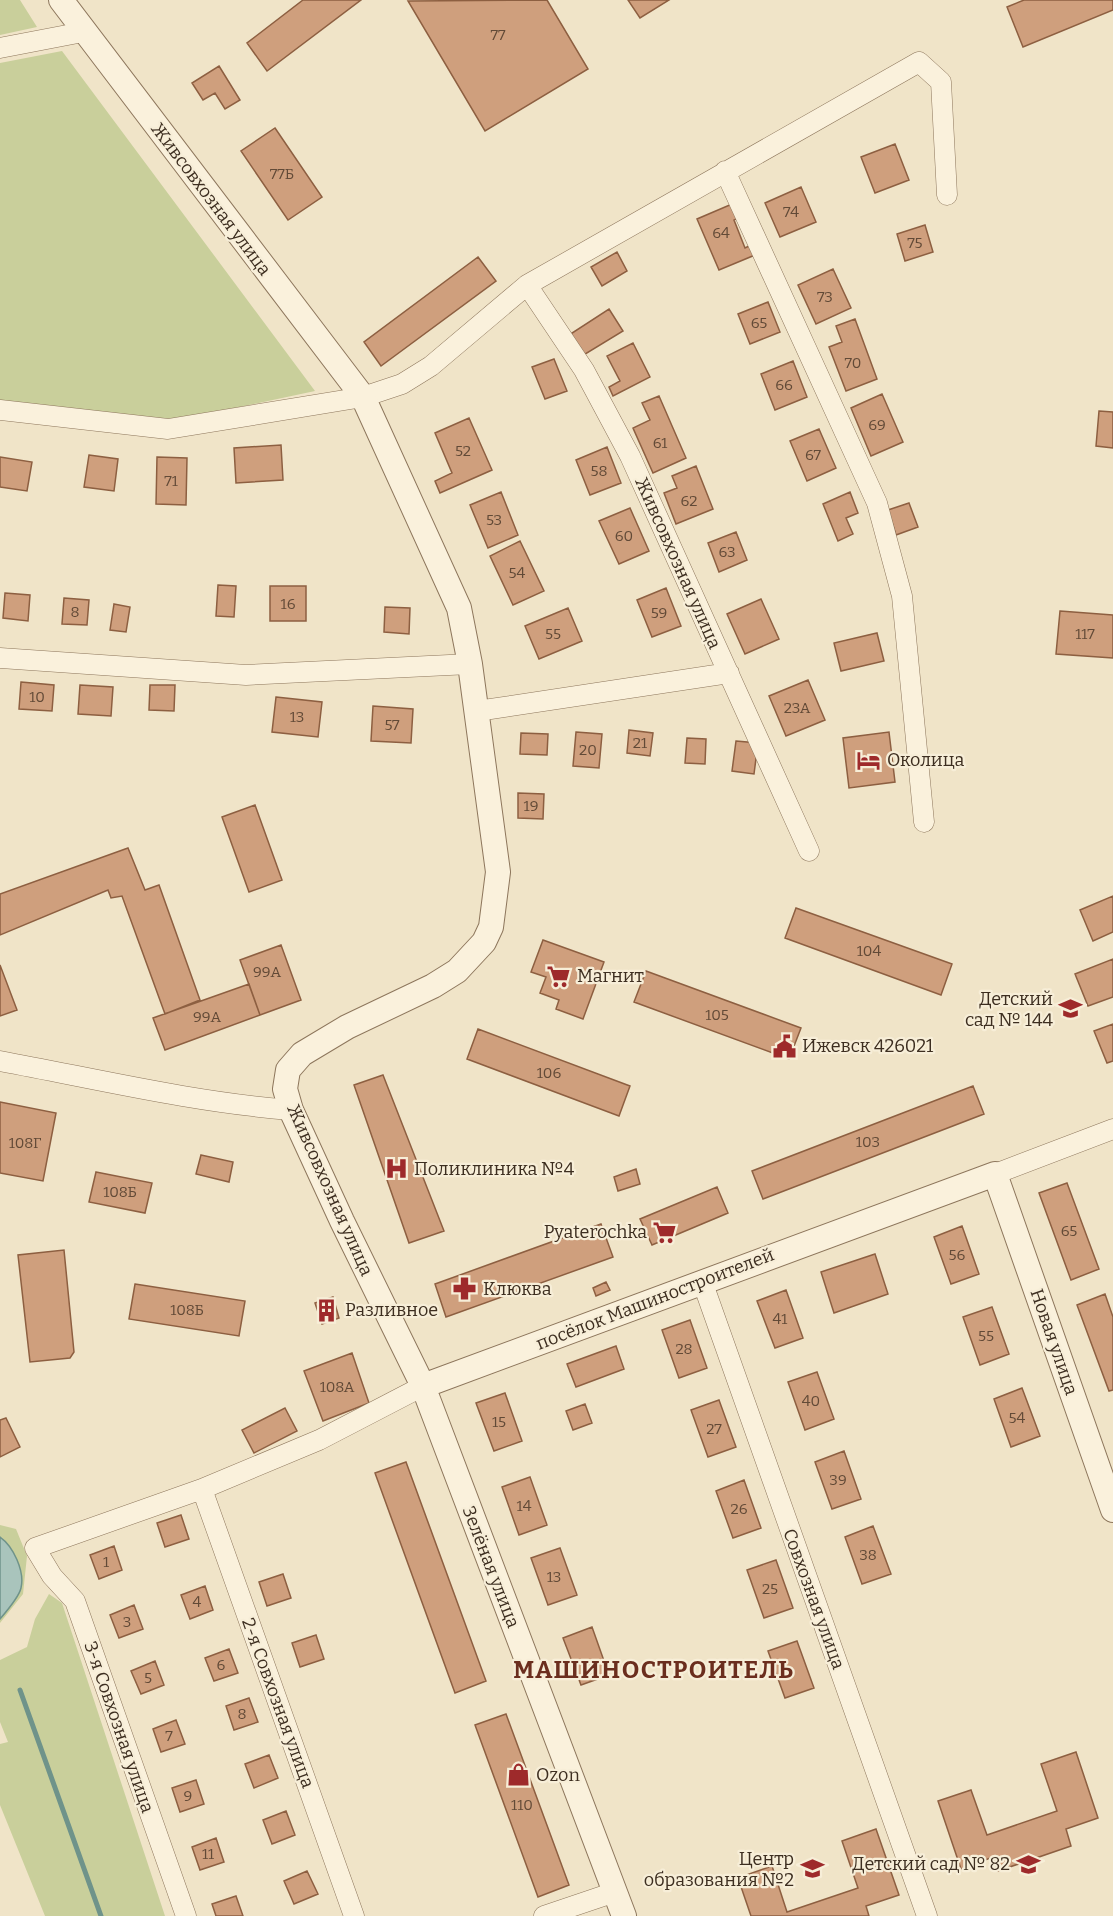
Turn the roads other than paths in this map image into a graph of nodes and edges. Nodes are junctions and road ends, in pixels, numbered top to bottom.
1 (61, 0) edge
2 (83, 32) junction
3 (0, 48) edge
4 (725, 171) junction
5 (947, 195) dead end
6 (527, 285) junction
7 (363, 397) junction
8 (0, 410) edge
9 (0, 658) edge
10 (470, 664) junction
11 (729, 673) junction
12 (477, 711) junction
13 (924, 822) dead end
14 (808, 851) dead end
15 (0, 1061) edge
16 (291, 1110) junction
17 (1113, 1129) edge
18 (995, 1174) junction
19 (702, 1281) junction
20 (423, 1386) junction
21 (201, 1489) junction
22 (1113, 1510) edge
23 (615, 1892) junction
24 (186, 1916) edge
25 (354, 1916) edge
26 (544, 1916) edge
27 (624, 1916) edge
28 (927, 1916) edge

1 - 2 street, Живсовхозная улица
2 - 3 street
2 - 7 street, Живсовхозная улица
4 - 5 street
4 - 6 street
4 - 13 street
6 - 7 street
6 - 11 street, Живсовхозная улица
7 - 8 street
7 - 10 street, Живсовхозная улица
9 - 10 street
10 - 12 street, Живсовхозная улица
11 - 12 street
11 - 14 street, Живсовхозная улица
12 - 16 street, Живсовхозная улица
15 - 16 street
16 - 20 street, Живсовхозная улица
17 - 18 street
18 - 19 street, посёлок Машиностроителей
18 - 22 street, Новая улица
19 - 20 street, посёлок Машиностроителей
19 - 28 street, Совхозная улица
20 - 21 street
20 - 23 street, Зелёная улица
21 - 24 street, 3-я Совхозная улица
21 - 25 street, 2-я Совхозная улица
23 - 26 street
23 - 27 street, Зелёная улица

